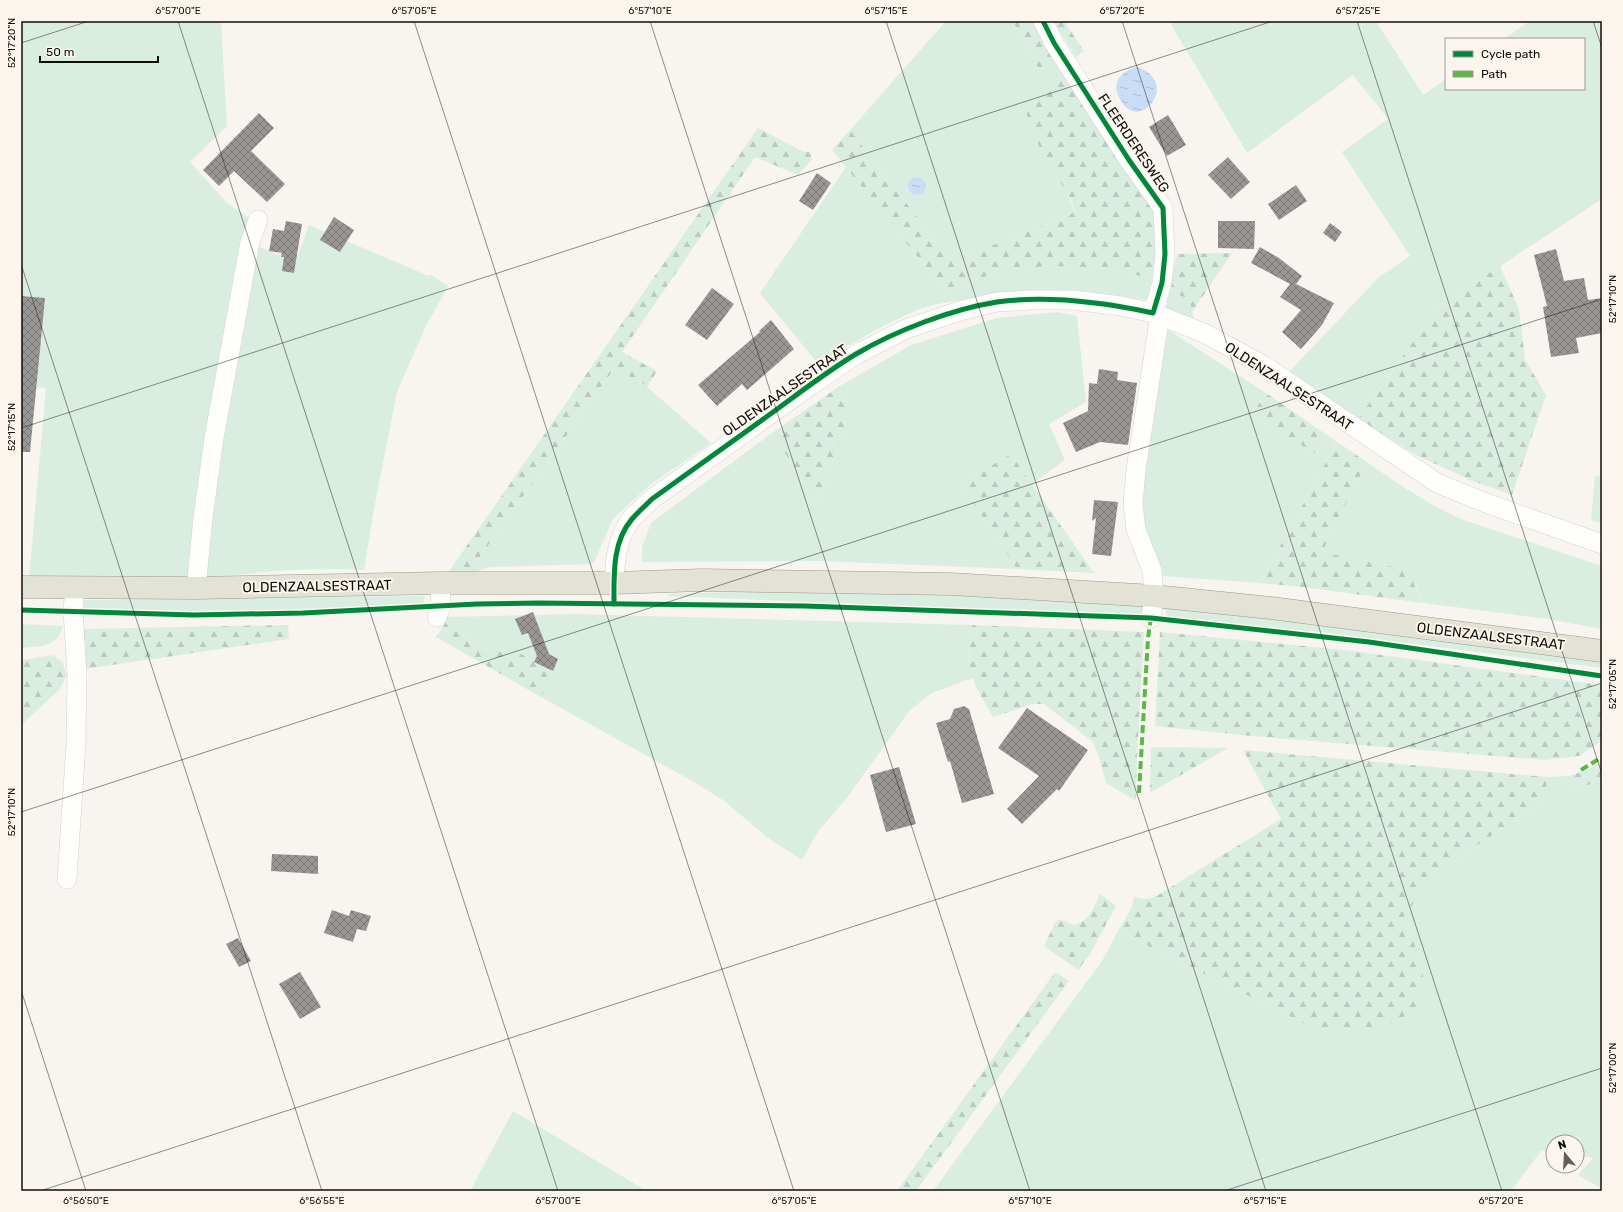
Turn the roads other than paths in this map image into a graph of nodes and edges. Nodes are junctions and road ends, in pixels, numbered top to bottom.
1 (1043, 21) edge
2 (258, 220) dead end
3 (1156, 314) junction
4 (1602, 544) edge
5 (440, 583) junction
6 (614, 583) junction
7 (21, 587) edge
8 (76, 588) junction
9 (196, 588) junction
10 (1154, 596) junction
11 (437, 617) dead end
12 (1151, 618) dead end
13 (1602, 651) edge
14 (67, 879) dead end

1 - 3 street, FLEERDERESWEG
2 - 9 street
3 - 4 street, OLDENZAALSESTRAAT
3 - 6 street, OLDENZAALSESTRAAT
3 - 10 street, FLEERDERESWEG
5 - 6 main road, OLDENZAALSESTRAAT
5 - 9 main road, OLDENZAALSESTRAAT
5 - 11 street
6 - 10 main road, OLDENZAALSESTRAAT
7 - 8 main road, OLDENZAALSESTRAAT
8 - 9 main road, OLDENZAALSESTRAAT
8 - 14 street
10 - 12 street, FLEERDERESWEG
10 - 13 main road, OLDENZAALSESTRAAT

